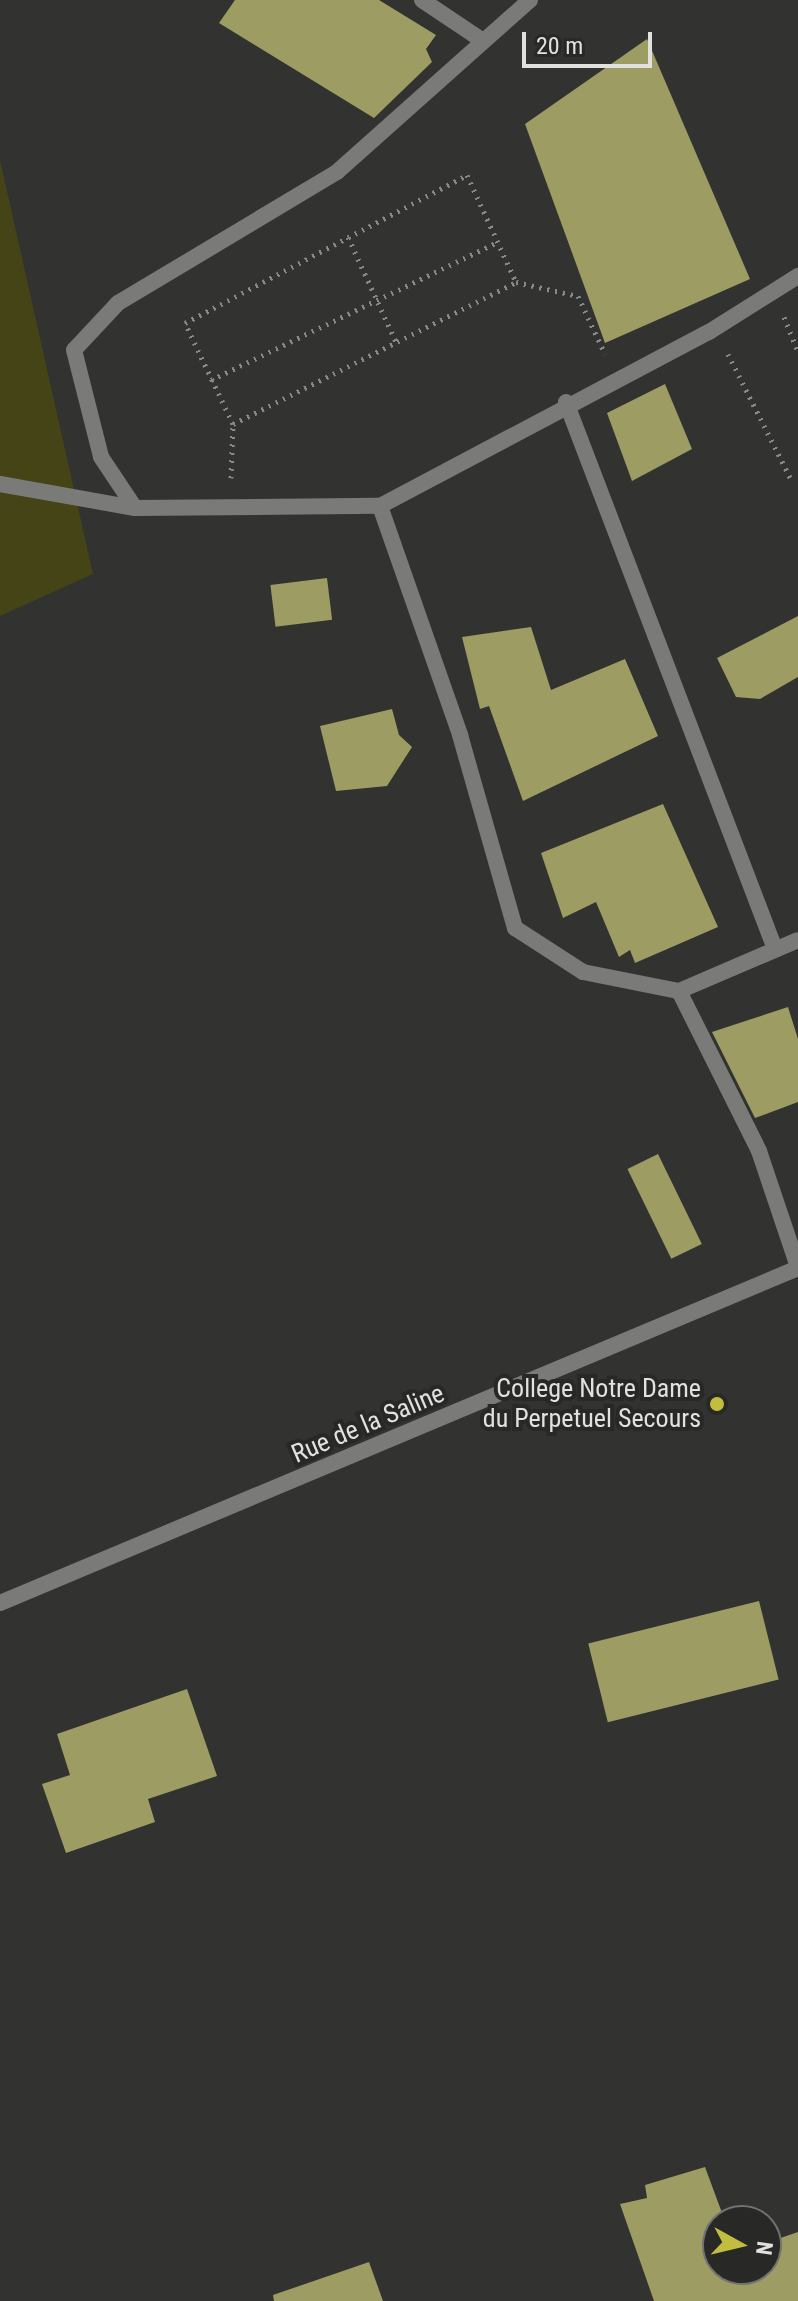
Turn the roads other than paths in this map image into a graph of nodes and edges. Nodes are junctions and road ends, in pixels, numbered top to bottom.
1 (422, 0) edge
2 (530, 0) edge
3 (483, 41) junction
4 (798, 276) edge
5 (566, 402) junction
6 (0, 484) edge
7 (380, 506) junction
8 (135, 508) junction
9 (798, 940) edge
10 (775, 949) junction
11 (679, 991) junction
12 (798, 1267) edge
13 (0, 1603) edge

1 - 3 street
2 - 3 street
3 - 8 street
4 - 5 street
5 - 7 street
5 - 10 street
6 - 8 street
7 - 8 street
7 - 11 street
9 - 10 street
10 - 11 street
11 - 12 street
12 - 13 street, Rue de la Saline

